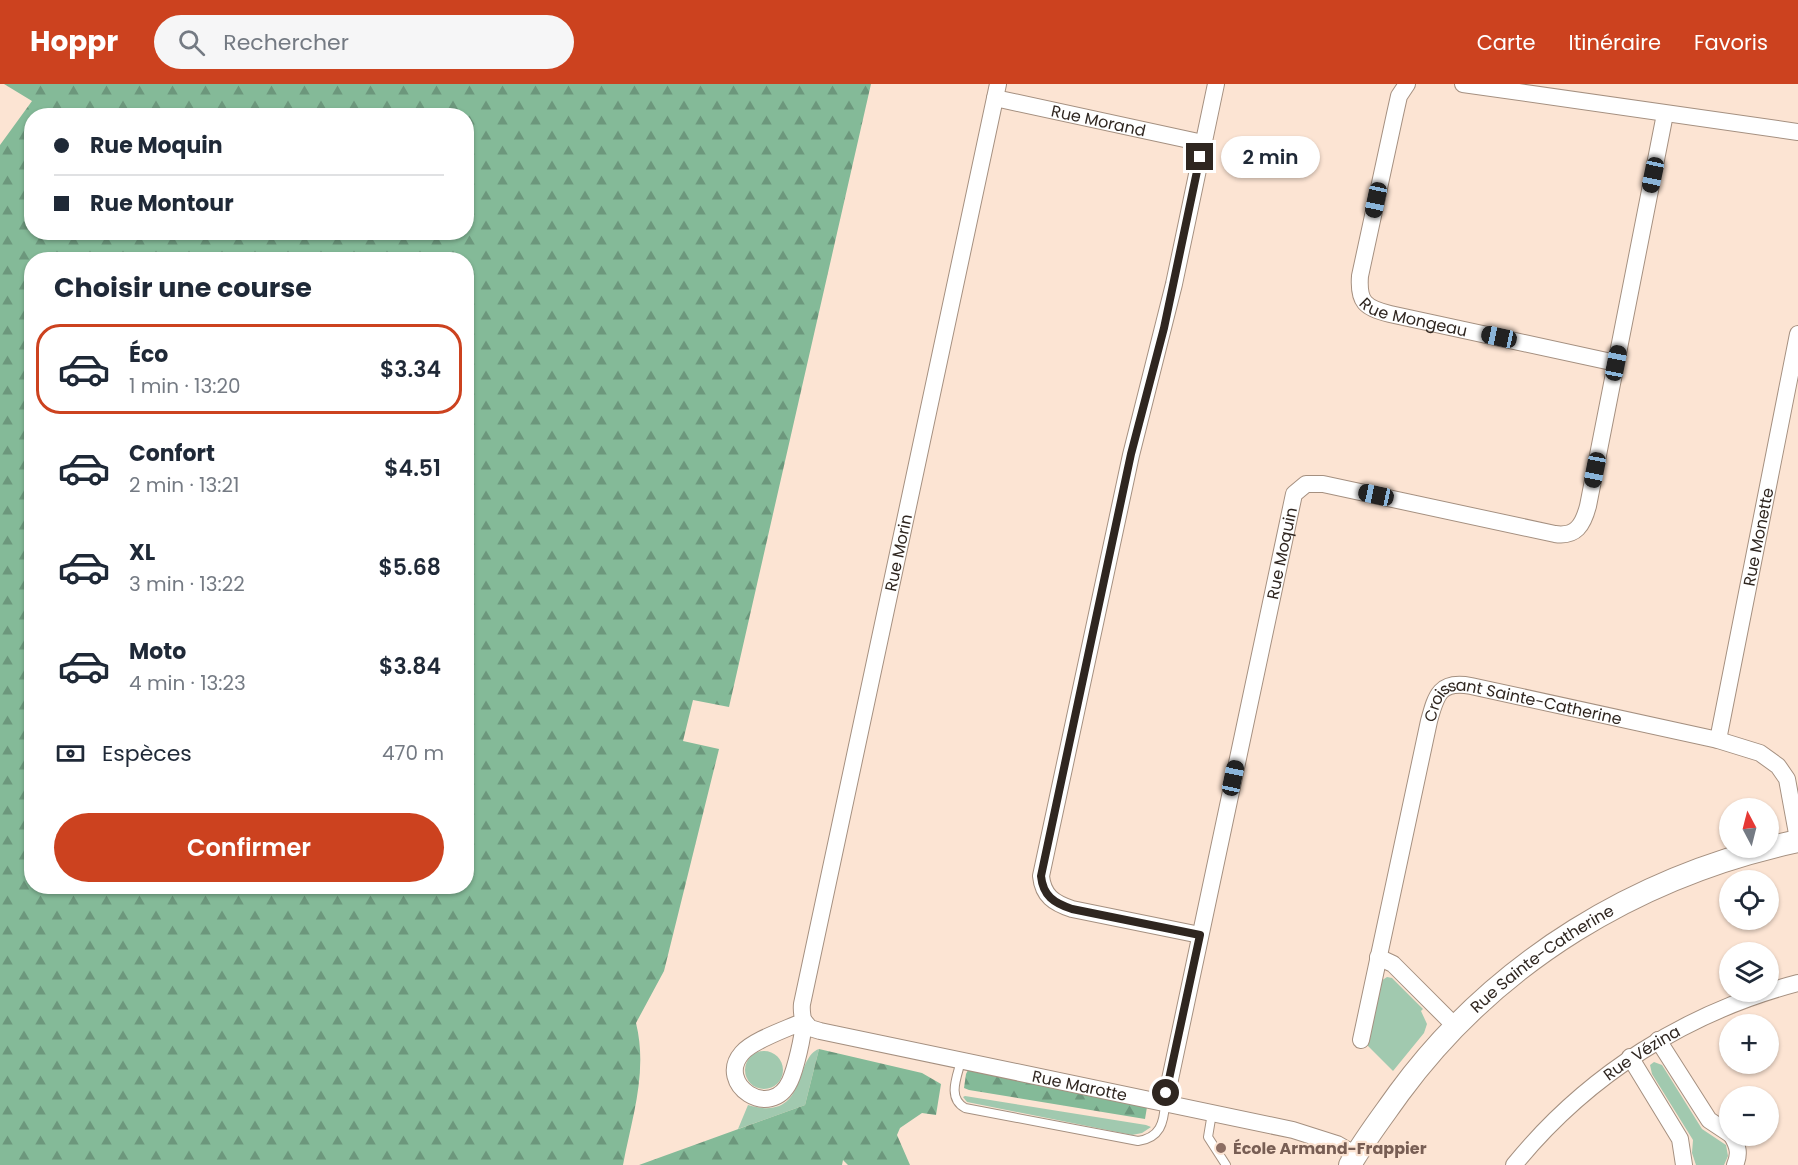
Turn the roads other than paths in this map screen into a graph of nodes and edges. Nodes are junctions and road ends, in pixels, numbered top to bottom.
1 (1216, 84) edge
2 (1407, 84) edge
3 (1463, 84) edge
4 (997, 91) edge
5 (1665, 114) junction
6 (1798, 132) edge
7 (1203, 143) junction
8 (1798, 334) edge
9 (1616, 363) junction
10 (1718, 740) junction
11 (1798, 840) edge
12 (1200, 935) junction
13 (1378, 957) junction
14 (1798, 983) edge
15 (804, 1022) junction
16 (1455, 1026) junction
17 (1361, 1040) dead end
18 (1658, 1040) junction
19 (1630, 1057) junction
20 (961, 1061) junction
21 (1165, 1103) junction
22 (1212, 1113) junction
23 (1719, 1127) edge
24 (1737, 1146) edge
25 (1353, 1160) edge
26 (1226, 1165) edge
27 (1514, 1165) edge
28 (1684, 1165) edge
29 (1735, 1165) edge

1 - 7 street
2 - 9 street, Rue Mongeau
3 - 5 street
4 - 7 street, Rue Morand
4 - 15 street, Rue Morin
5 - 6 street
5 - 9 street, Rue Moquin
7 - 12 street
8 - 10 street, Rue Monette
9 - 12 street, Rue Moquin
10 - 11 street, Croissant Sainte-Catherine
10 - 13 street, Croissant Sainte-Catherine
11 - 16 street, Rue Sainte-Catherine
12 - 21 street, Rue Moquin
13 - 16 street
13 - 17 street, Croissant Sainte-Catherine
14 - 18 street, Rue Vézina
15 - 15 street, Rue Morin
15 - 20 street, Rue Marotte
16 - 25 street, Rue Sainte-Catherine
18 - 19 street, Rue Vézina
18 - 23 street
19 - 27 street, Rue Vézina
19 - 28 street
20 - 21 street, Rue Marotte
20 - 21 lane
21 - 22 street, Rue Marotte
22 - 25 street, Rue Marotte
22 - 26 lane
24 - 29 street

